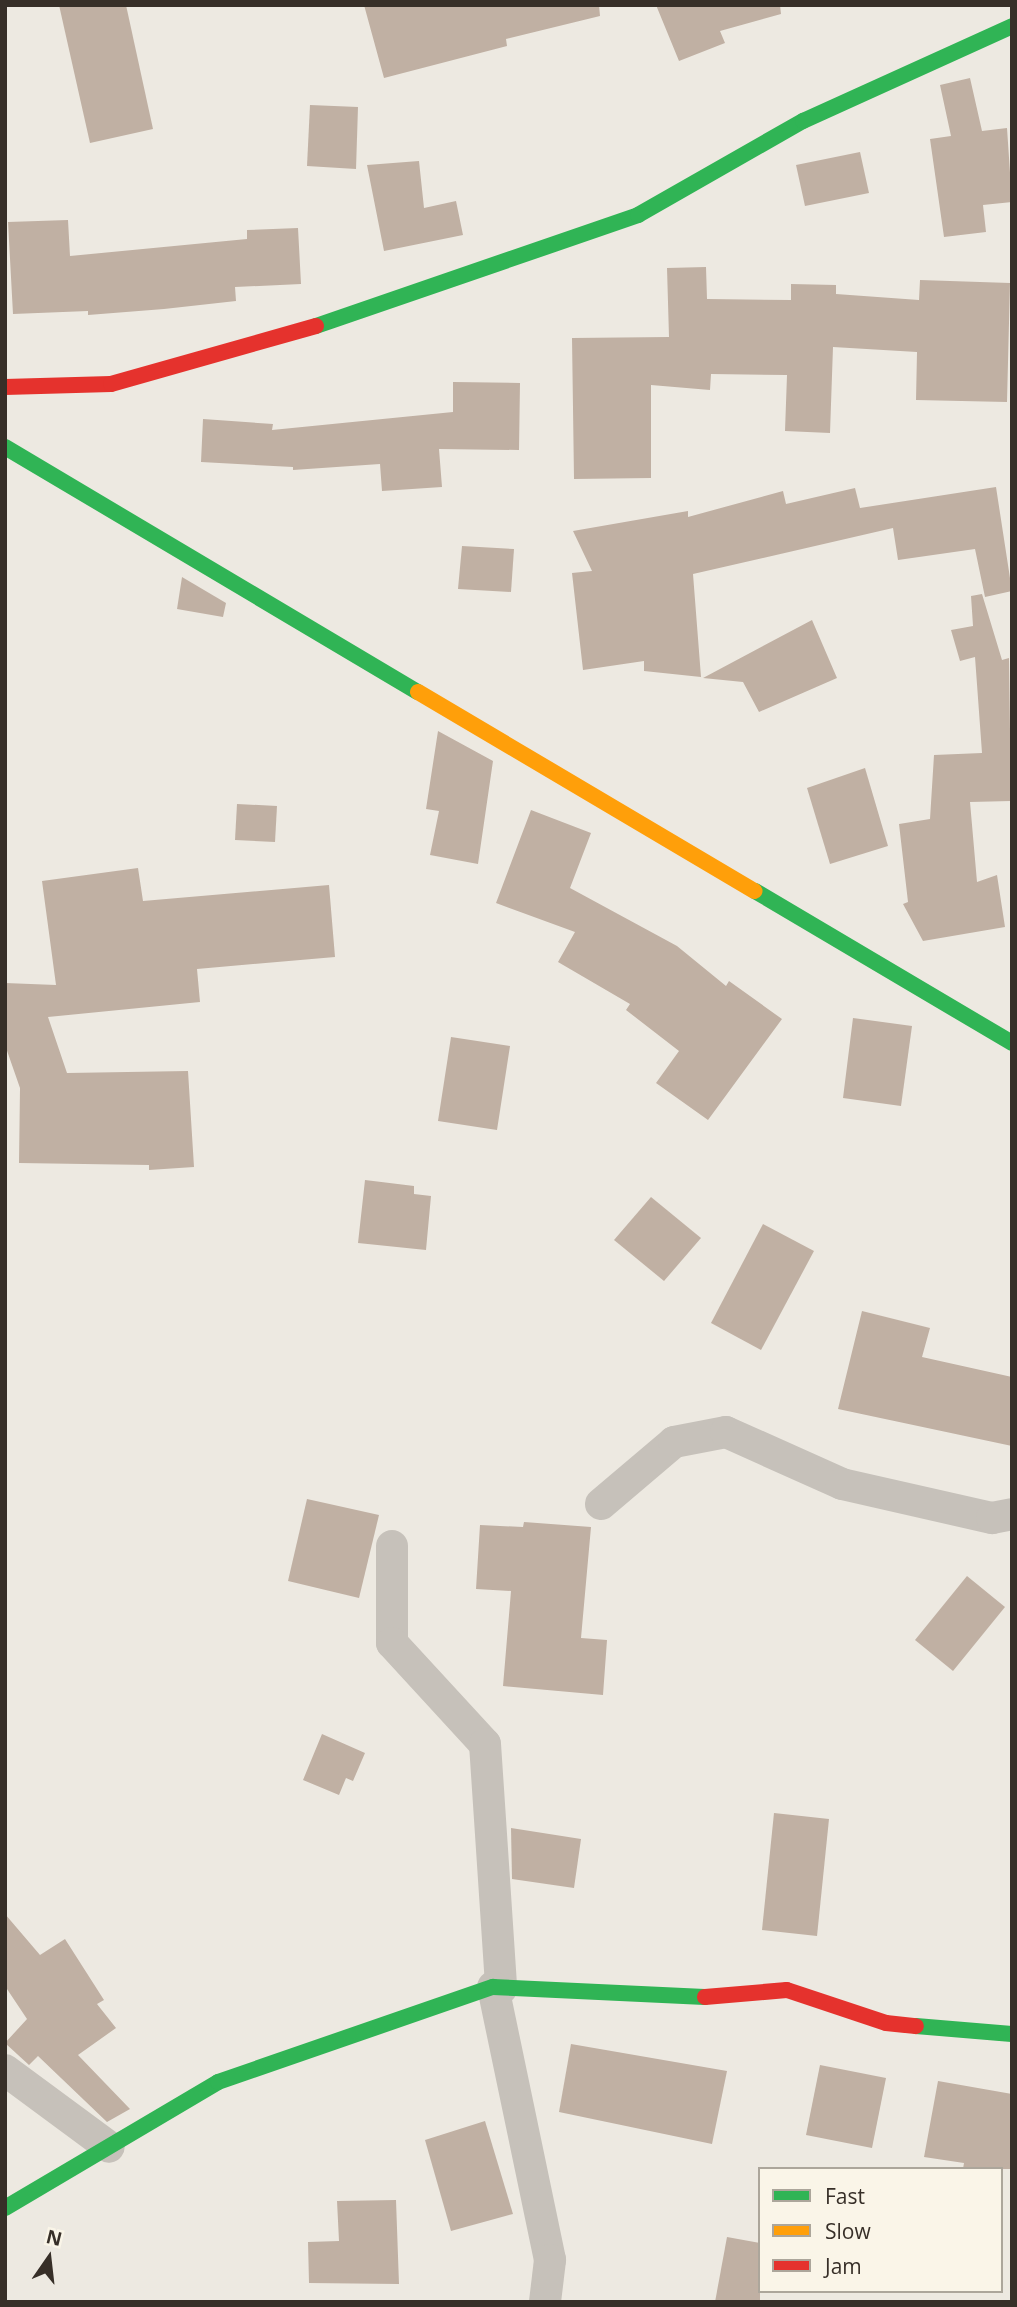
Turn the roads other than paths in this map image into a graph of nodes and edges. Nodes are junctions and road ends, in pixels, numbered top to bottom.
1 (1012, 26) edge
2 (5, 387) edge
3 (5, 447) edge
4 (1012, 1043) edge
5 (601, 1504) dead end
6 (1012, 1514) edge
7 (392, 1546) dead end
8 (497, 1987) junction
9 (1012, 2035) edge
10 (5, 2070) edge
11 (109, 2147) junction
12 (5, 2208) edge
13 (545, 2302) edge

1 - 2 street
3 - 4 street
5 - 6 street
7 - 8 street
8 - 9 street
8 - 11 street
8 - 13 street
10 - 11 street
11 - 12 street

